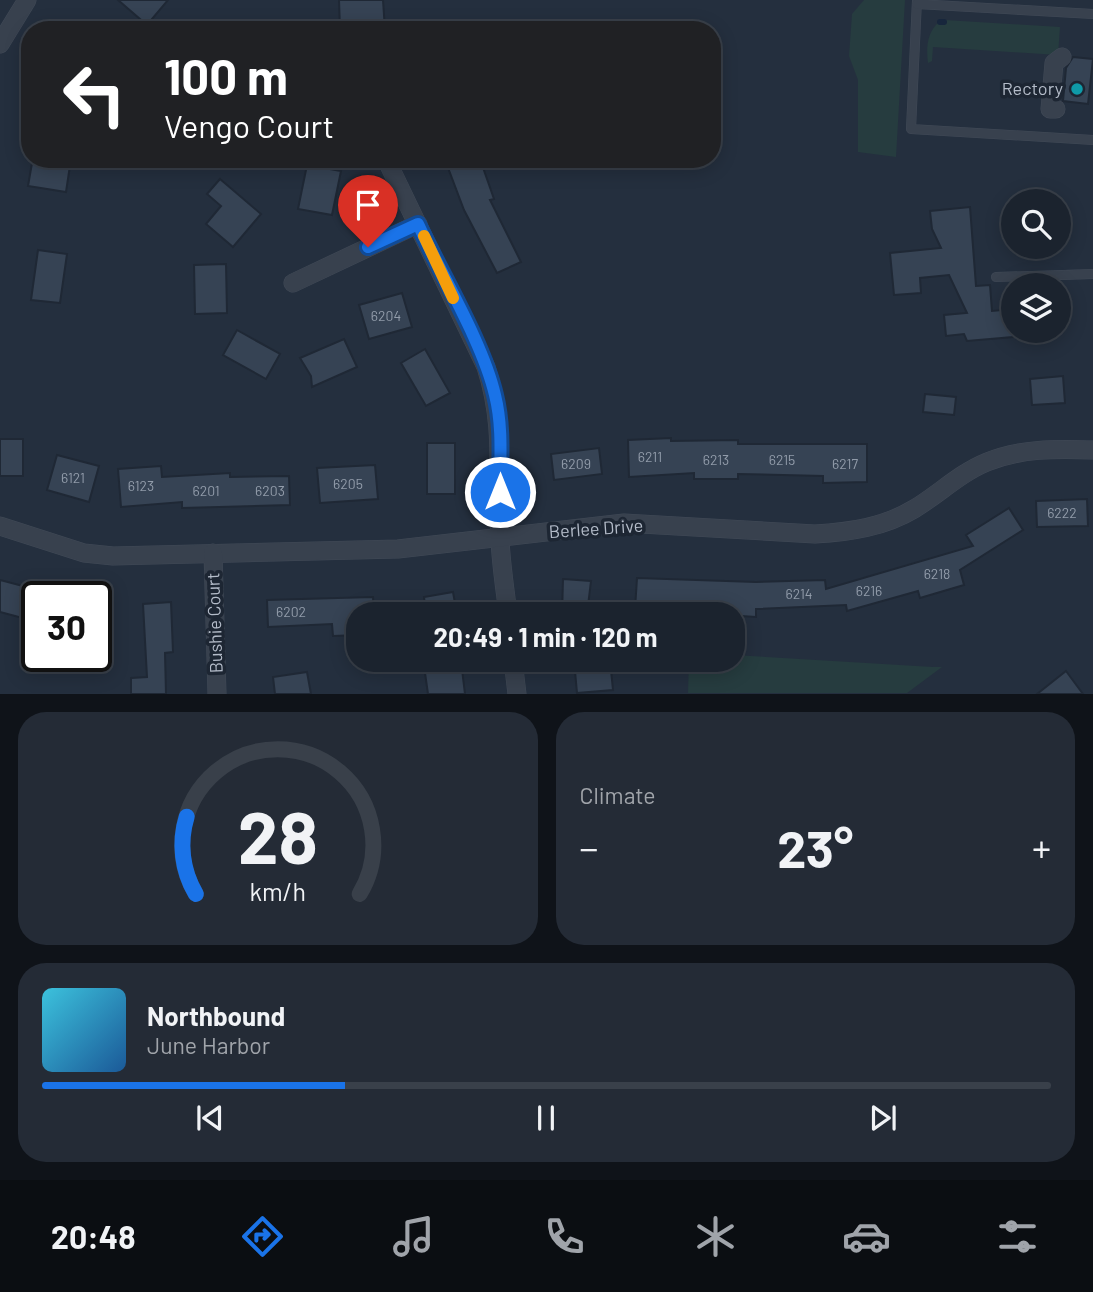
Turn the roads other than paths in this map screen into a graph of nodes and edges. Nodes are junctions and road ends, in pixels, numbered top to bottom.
1 (27, 0) edge
2 (917, 2) edge
3 (1093, 14) edge
4 (0, 44) edge
5 (1062, 57) dead end
6 (1056, 109) dead end
7 (1093, 140) edge
8 (390, 168) edge
9 (418, 224) junction
10 (1093, 274) edge
11 (996, 277) dead end
12 (293, 283) dead end
13 (1093, 450) edge
14 (0, 526) edge
15 (499, 538) junction
16 (213, 553) junction
17 (507, 602) edge
18 (514, 672) edge
19 (217, 694) edge
20 (517, 694) edge

1 - 4 street
2 - 3 lane
2 - 7 lane
5 - 6 street
8 - 9 street
9 - 12 street
9 - 15 street
10 - 11 lane
13 - 15 street, Berlee Drive
14 - 16 street, Berlee Drive
15 - 16 street, Berlee Drive
15 - 17 street
16 - 19 street, Bushie Court
18 - 20 street

